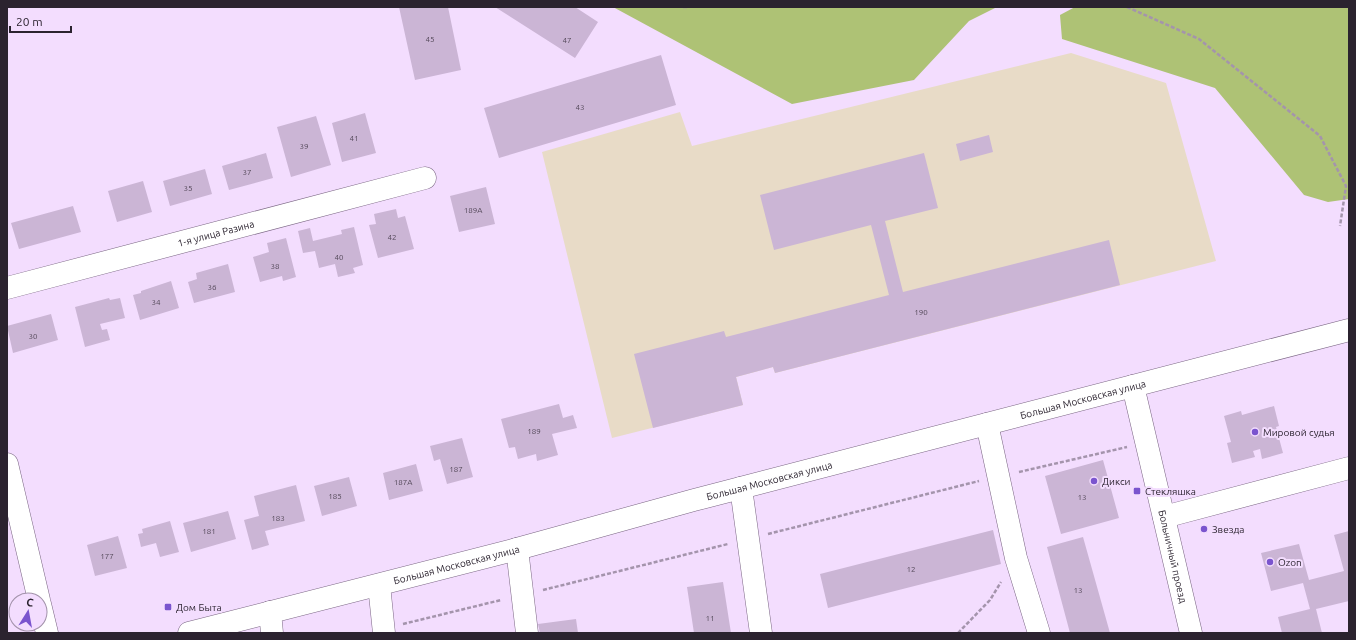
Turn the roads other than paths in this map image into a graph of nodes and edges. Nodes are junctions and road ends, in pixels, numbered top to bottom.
1 (425, 178) dead end
2 (7, 288) edge
3 (1349, 330) edge
4 (1134, 386) junction
5 (986, 424) junction
6 (7, 464) edge
7 (1349, 468) edge
8 (741, 488) junction
9 (1164, 516) junction
10 (517, 549) junction
11 (379, 585) junction
12 (37, 592) edge
13 (270, 612) junction
14 (189, 633) edge
15 (272, 633) edge
16 (384, 633) edge
17 (527, 633) edge
18 (761, 633) edge
19 (1039, 633) edge
20 (1191, 633) edge

1 - 2 street, 1-я улица Разина
3 - 4 street, Большая Московская улица
4 - 5 street, Большая Московская улица
4 - 9 street, Больничный проезд
5 - 8 street, Большая Московская улица
5 - 19 street
6 - 12 street
7 - 9 street
8 - 10 street, Большая Московская улица
8 - 18 street
9 - 20 street, Больничный проезд
10 - 11 street, Большая Московская улица
10 - 17 street
11 - 13 street, Большая Московская улица
11 - 16 street
13 - 14 street, Большая Московская улица
13 - 15 street

